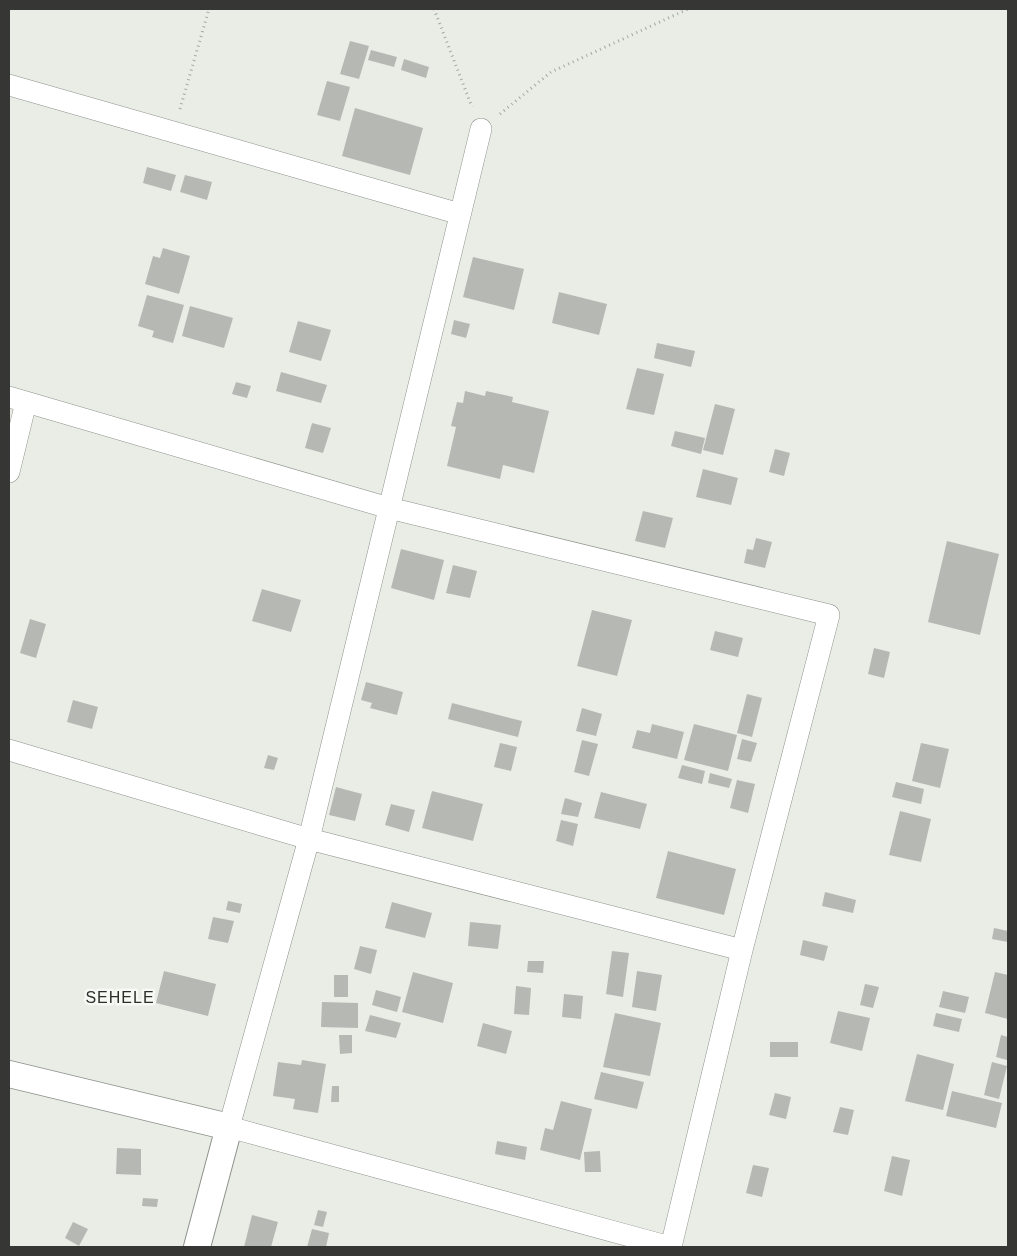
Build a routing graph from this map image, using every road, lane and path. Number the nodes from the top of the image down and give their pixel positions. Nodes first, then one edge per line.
1 (209, 9) edge
2 (434, 9) edge
3 (688, 9) edge
4 (9, 85) edge
5 (480, 129) junction
6 (173, 132) junction
7 (460, 214) junction
8 (17, 399) edge
9 (9, 472) edge
10 (389, 508) junction
11 (9, 750) edge
12 (309, 840) junction
13 (742, 950) junction
14 (9, 1074) edge
15 (229, 1127) junction
16 (197, 1247) edge
17 (671, 1247) edge

1 - 6 path
2 - 5 path
3 - 5 path
4 - 6 street
5 - 7 street
6 - 7 street
7 - 10 street
8 - 9 street
8 - 10 street
10 - 12 street
10 - 13 street
11 - 12 street
12 - 13 street
12 - 15 street
13 - 17 street
14 - 15 street
15 - 16 street
15 - 17 street

